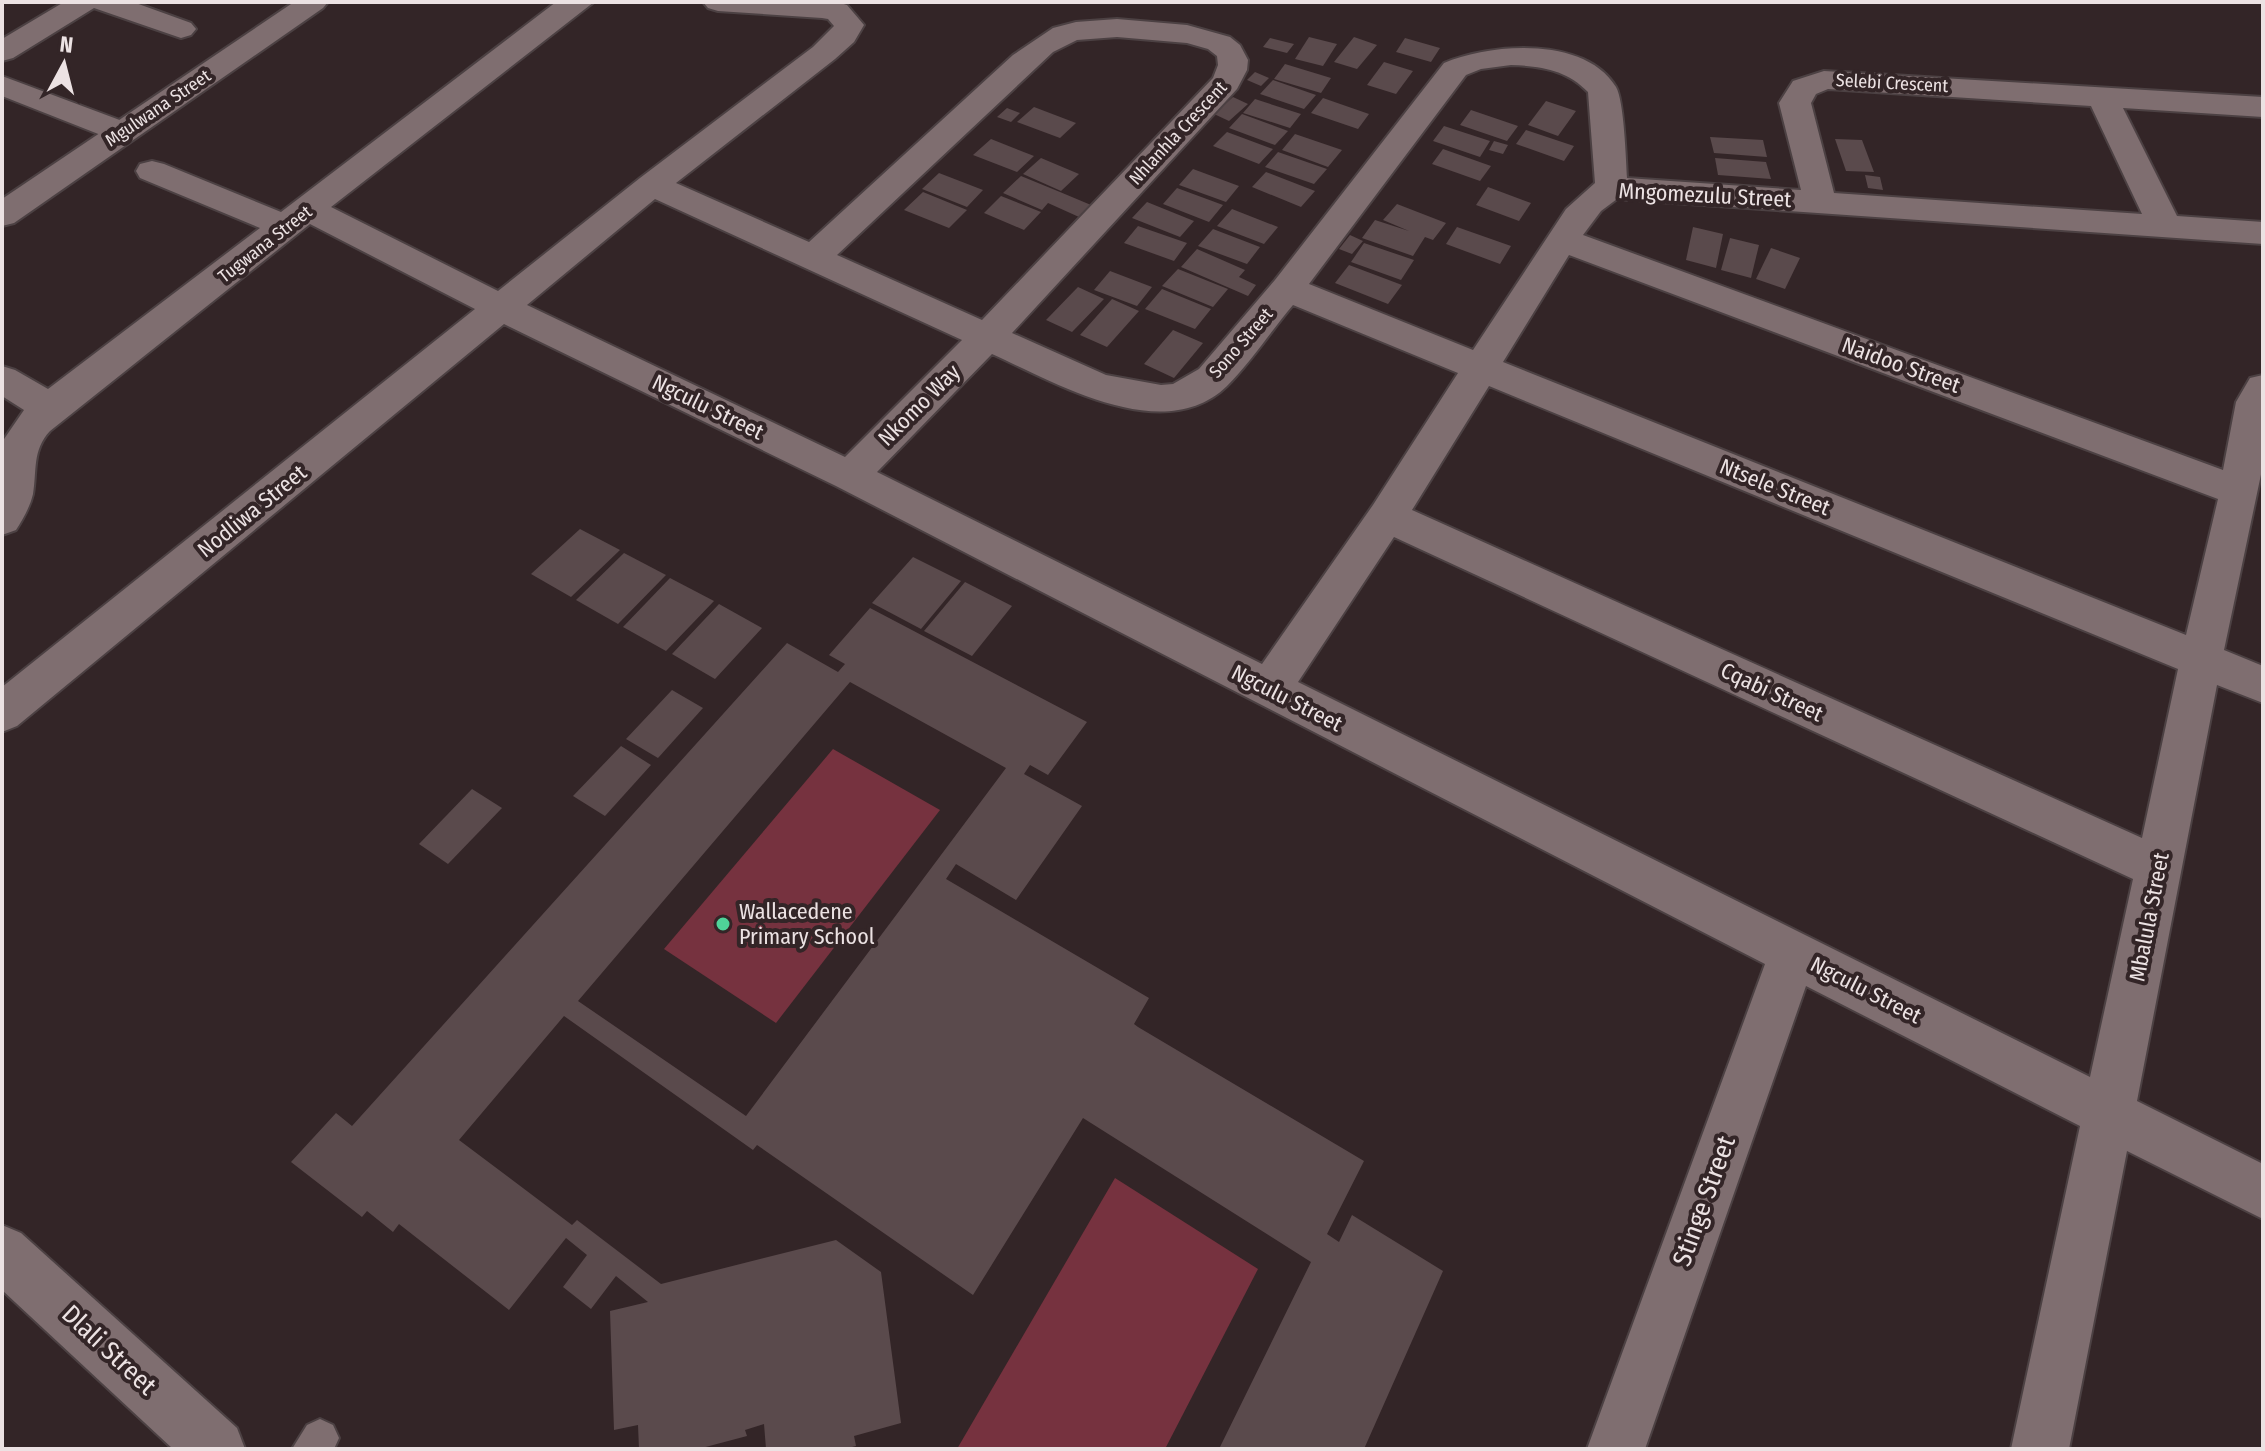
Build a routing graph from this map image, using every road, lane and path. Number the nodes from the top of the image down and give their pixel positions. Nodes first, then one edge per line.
1 (84, 2) edge
2 (105, 2) edge
3 (313, 2) edge
4 (579, 2) edge
5 (718, 2) edge
6 (181, 29) dead end
7 (2, 52) edge
8 (2, 85) edge
9 (2102, 97) junction
10 (2263, 107) edge
11 (122, 132) junction
12 (152, 171) dead end
13 (652, 185) junction
14 (1612, 188) junction
15 (1820, 202) junction
16 (2, 215) edge
17 (298, 218) junction
18 (2165, 226) junction
19 (2263, 233) edge
20 (1562, 240) junction
21 (814, 257) junction
22 (1287, 289) junction
23 (502, 308) junction
24 (989, 335) junction
25 (1481, 368) junction
26 (2, 379) edge
27 (2263, 388) edge
28 (50, 408) junction
29 (850, 476) junction
30 (2239, 491) junction
31 (1387, 516) junction
32 (2, 519) edge
33 (2201, 660) junction
34 (2263, 685) edge
35 (1269, 689) junction
36 (2, 713) edge
37 (2158, 868) junction
38 (1793, 953) junction
39 (2110, 1113) junction
40 (2263, 1192) edge
41 (2, 1252) edge
42 (216, 1449) edge
43 (1616, 1449) edge
44 (2040, 1449) edge

1 - 7 street
2 - 6 street
3 - 11 street, Mgulwana Street
4 - 17 street, Tugwana Street
5 - 13 street
8 - 11 street
9 - 10 street, Selebi Crescent
9 - 15 street, Selebi Crescent
9 - 18 street
11 - 16 street, Mgulwana Street
12 - 17 street, Ngculu Street
13 - 21 street, Sono Street
13 - 23 street
14 - 15 street, Mngomezulu Street
14 - 20 street, Mngomezulu Street
14 - 22 street, Sono Street
15 - 18 street, Mngomezulu Street
17 - 23 street, Ngculu Street
17 - 28 street, Tugwana Street
18 - 19 street, Mngomezulu Street
20 - 25 street, Mngomezulu Street
20 - 30 street, Naidoo Street
21 - 24 street, Sono Street
21 - 24 street, Nhlanhla Crescent
22 - 24 street, Sono Street
22 - 25 street, Ntsele Street
23 - 29 street, Ngculu Street
23 - 36 street, Nodliwa Street
24 - 29 street, Nkomo Way
25 - 31 street, Mngomezulu Street
25 - 33 street, Ntsele Street
26 - 28 street
27 - 30 street, Mbalula Street
28 - 32 street, Tugwana Street
29 - 35 street, Ngculu Street
30 - 33 street, Mbalula Street
31 - 35 street, Mngomezulu Street
31 - 37 street, Cqabi Street
33 - 34 street, Ntsele Street
33 - 37 street, Mbalula Street
35 - 38 street, Ngculu Street
37 - 39 street, Mbalula Street
38 - 39 street, Ngculu Street
38 - 43 street, Stinge Street
39 - 40 street, Ngculu Street
39 - 44 street, Mbalula Street
41 - 42 street, Dlali Street

